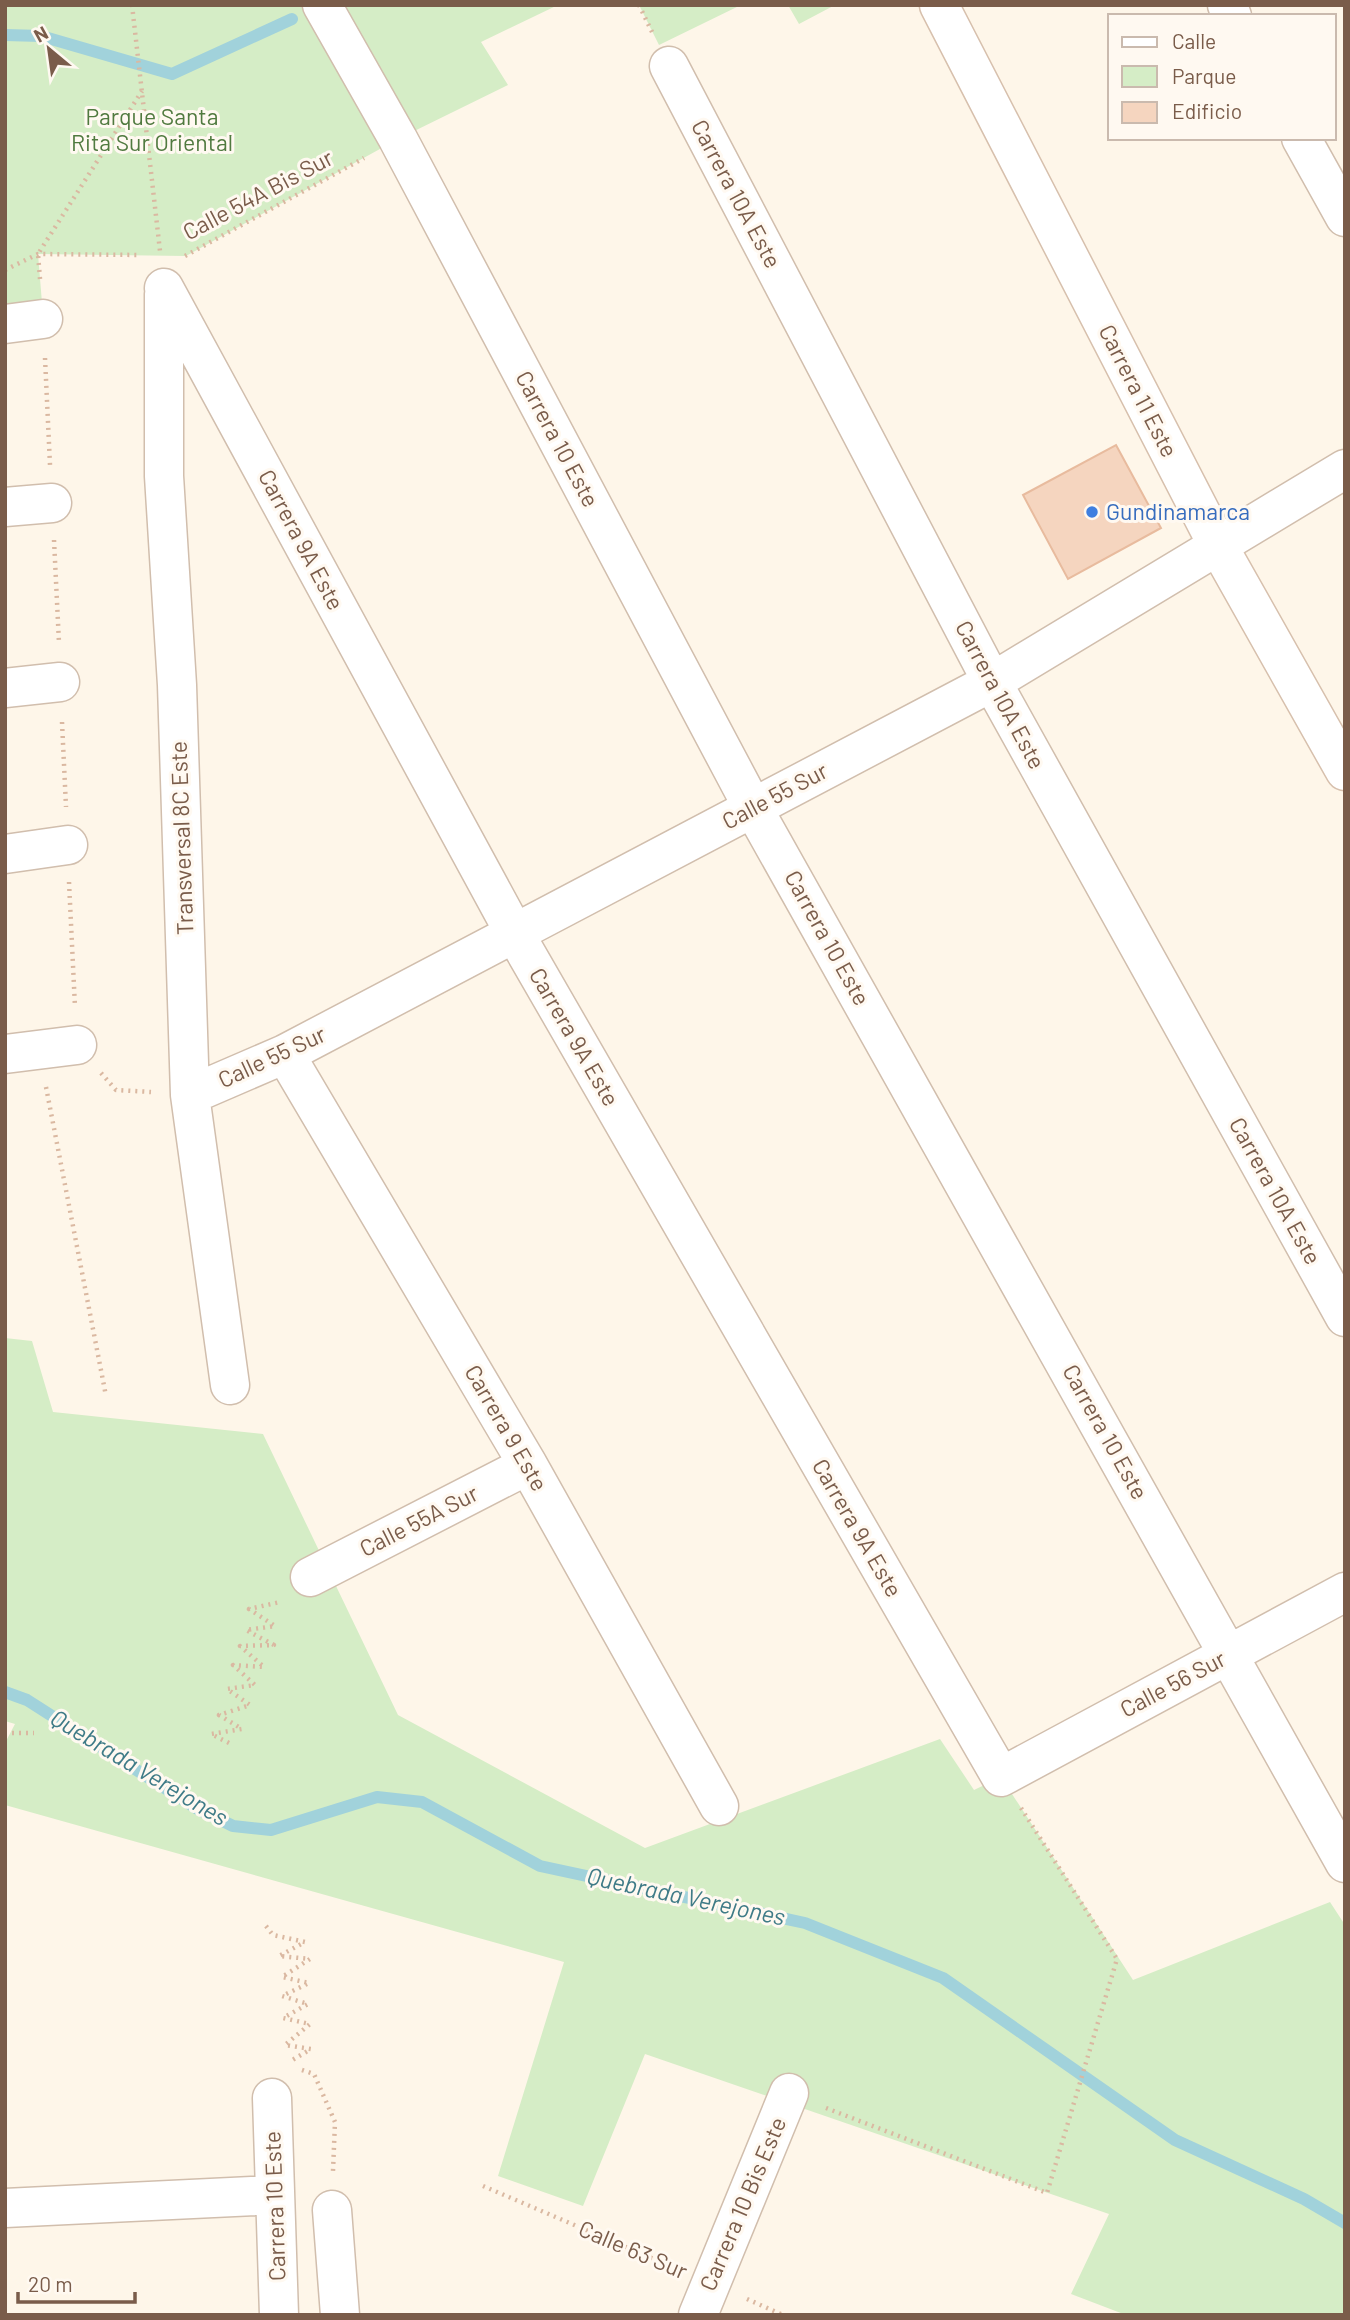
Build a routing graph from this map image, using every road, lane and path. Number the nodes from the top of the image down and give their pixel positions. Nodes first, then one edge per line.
1 (132, 5) edge
2 (322, 5) edge
3 (939, 5) edge
4 (669, 66) dead end
5 (142, 91) junction
6 (398, 139) junction
7 (1302, 140) edge
8 (1345, 217) edge
9 (38, 254) junction
10 (5, 270) edge
11 (162, 272) junction
12 (43, 320) joint
13 (5, 324) edge
14 (1345, 469) edge
15 (52, 503) dead end
16 (5, 507) edge
17 (1217, 544) junction
18 (60, 682) dead end
19 (992, 682) junction
20 (5, 688) edge
21 (1345, 771) edge
22 (753, 808) junction
23 (68, 845) dead end
24 (5, 854) edge
25 (515, 934) junction
26 (77, 1045) dead end
27 (22, 1052) edge
28 (285, 1054) junction
29 (190, 1095) junction
30 (1345, 1317) edge
31 (230, 1385) dead end
32 (106, 1396) dead end
33 (528, 1465) junction
34 (310, 1577) dead end
35 (1345, 1592) edge
36 (280, 1602) dead end
37 (1230, 1654) junction
38 (5, 1733) edge
39 (34, 1733) dead end
40 (229, 1743) dead end
41 (1001, 1777) junction
42 (719, 1806) dead end
43 (1345, 1863) edge
44 (266, 1926) dead end
45 (789, 2094) joint
46 (272, 2098) dead end
47 (483, 2186) dead end
48 (274, 2195) junction
49 (5, 2208) edge
50 (332, 2210) joint
51 (704, 2298) edge
52 (279, 2315) edge
53 (340, 2315) edge
54 (783, 2315) edge

1 - 5 path
2 - 6 street, Carrera 10 Este
3 - 17 street, Carrera 11 Este
4 - 19 street, Carrera 10A Este
5 - 9 path
5 - 11 path
6 - 11 path, Calle 54A Bis Sur
6 - 22 street, Carrera 10 Este
7 - 8 street
9 - 10 path, Calle 54A Bis Sur
9 - 11 path, Calle 54A Bis Sur
9 - 12 path
11 - 25 street, Carrera 9A Este
11 - 29 street, Transversal 8C Este
12 - 13 street
14 - 17 street, Calle 55 Sur
15 - 16 street
17 - 19 street, Calle 55 Sur
17 - 21 street, Carrera 11 Este
18 - 20 street
19 - 22 street, Calle 55 Sur
19 - 30 street, Carrera 10A Este
22 - 25 street, Calle 55 Sur
22 - 37 street, Carrera 10 Este
23 - 24 street
25 - 28 street, Calle 55 Sur
25 - 41 street, Carrera 9A Este
26 - 27 street
27 - 32 path
28 - 29 street, Calle 55 Sur
28 - 33 street, Carrera 9 Este
29 - 31 street, Transversal 8C Este
33 - 34 street, Calle 55A Sur
33 - 42 street, Carrera 9 Este
35 - 37 street, Calle 56 Sur
36 - 40 path
37 - 41 street, Calle 56 Sur
37 - 43 street, Carrera 10 Este
38 - 39 path
41 - 45 path
44 - 50 path
45 - 51 street, Carrera 10 Bis Este
46 - 48 street, Carrera 10 Este
47 - 51 path, Calle 63 Sur
48 - 49 street
48 - 52 street, Carrera 10 Este
50 - 53 street
51 - 54 path, Calle 63 Sur

